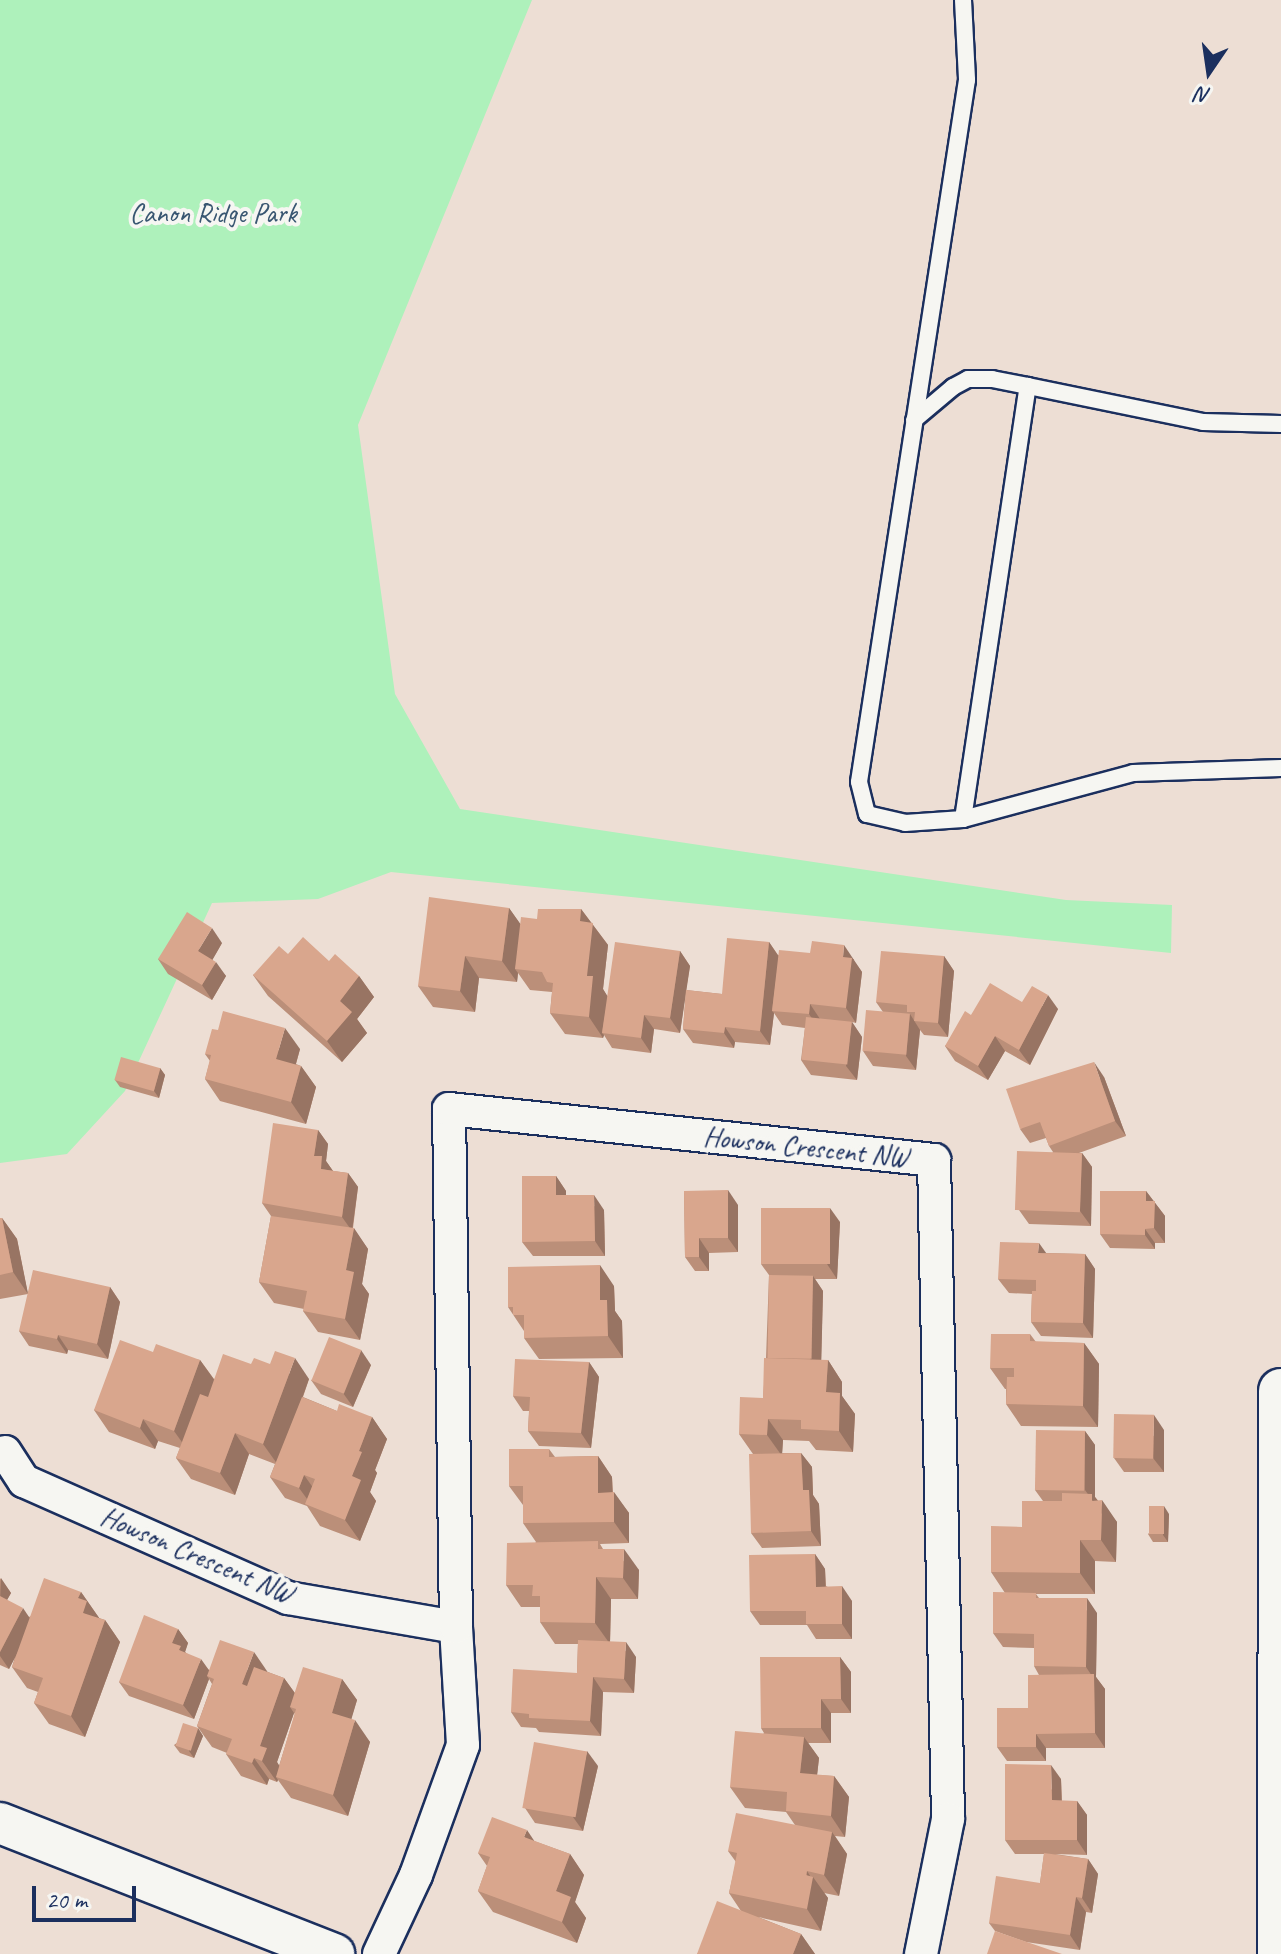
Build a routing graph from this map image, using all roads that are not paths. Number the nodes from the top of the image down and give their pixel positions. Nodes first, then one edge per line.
1 (963, 0) edge
2 (1028, 386) junction
3 (914, 420) junction
4 (1281, 424) edge
5 (1281, 768) edge
6 (963, 819) junction
7 (1281, 1391) edge
8 (5, 1452) dead end
9 (456, 1627) junction
10 (0, 1823) edge
11 (1280, 1910) edge
12 (334, 1954) edge
13 (379, 1954) edge
14 (921, 1954) edge
15 (1268, 1954) edge
16 (1280, 1954) edge

1 - 3 lane
2 - 3 lane
2 - 4 lane
2 - 6 lane
3 - 6 lane
5 - 6 lane
7 - 11 main road
8 - 9 street, Howson Crescent NW
9 - 13 street, Howson Crescent NW
9 - 14 street, Howson Crescent NW
10 - 12 street
11 - 15 main road
11 - 16 main road

